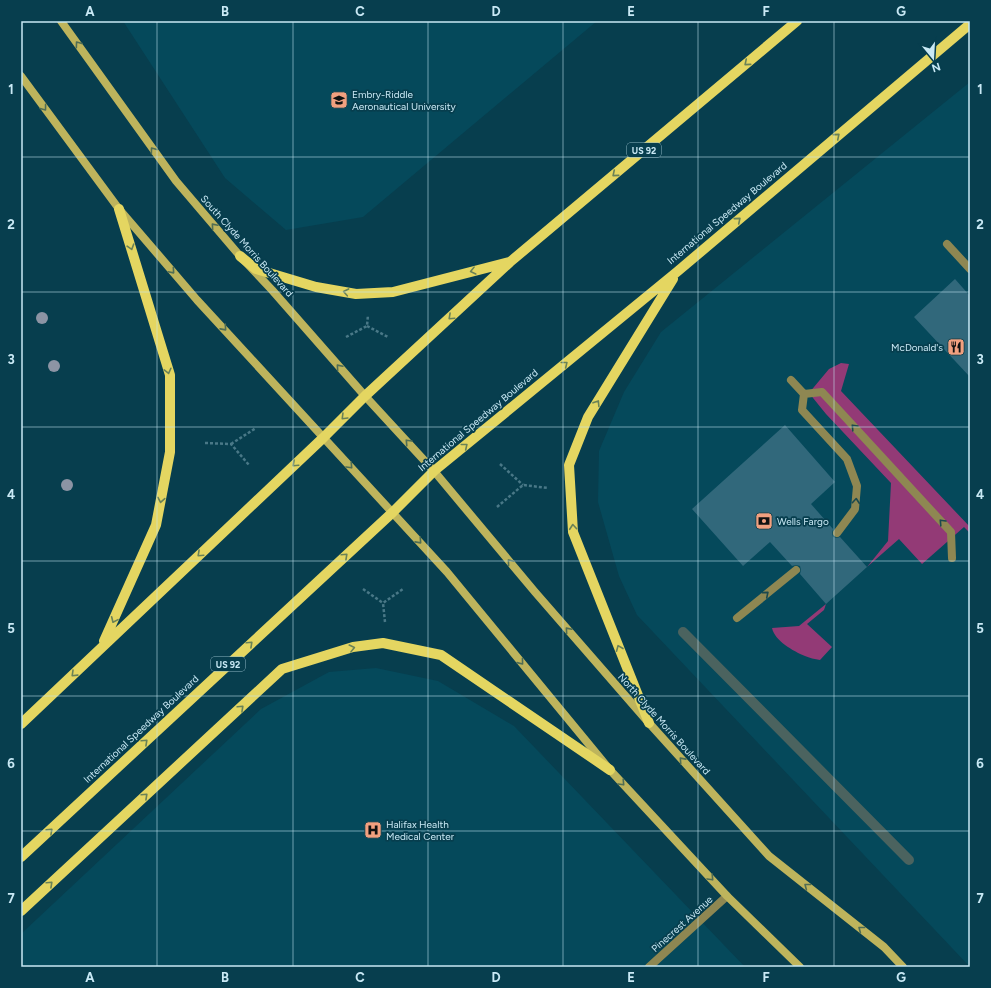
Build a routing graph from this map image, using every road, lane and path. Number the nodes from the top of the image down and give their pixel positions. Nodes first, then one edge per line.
1 (61, 21) edge
2 (797, 21) edge
3 (970, 24) edge
4 (21, 76) edge
5 (119, 209) junction
6 (947, 244) dead end
7 (240, 256) junction
8 (510, 262) junction
9 (970, 269) edge
10 (678, 271) junction
11 (368, 314) dead end
12 (367, 326) junction
13 (346, 337) dead end
14 (388, 337) dead end
15 (791, 380) dead end
16 (804, 394) junction
17 (365, 396) junction
18 (256, 428) dead end
19 (323, 438) junction
20 (205, 443) dead end
21 (231, 444) junction
22 (500, 464) dead end
23 (249, 465) dead end
24 (434, 471) junction
25 (523, 485) junction
26 (555, 489) dead end
27 (498, 507) dead end
28 (393, 512) junction
29 (836, 533) dead end
30 (952, 558) dead end
31 (796, 570) dead end
32 (363, 589) dead end
33 (403, 589) dead end
34 (383, 603) junction
35 (737, 618) dead end
36 (385, 622) dead end
37 (102, 647) junction
38 (649, 723) junction
39 (21, 724) edge
40 (610, 770) junction
41 (21, 858) edge
42 (727, 896) junction
43 (21, 911) edge
44 (649, 967) edge
45 (800, 967) edge
46 (903, 967) edge

7 -> 1 main road, South Clyde Morris Boulevard
2 -> 8 main road, US 92
10 -> 3 main road, International Speedway Boulevard / US 92
4 -> 5 main road
5 -> 19 main road
5 -> 37 main road
6 - 9 street
8 -> 7 main road
17 -> 7 main road, South Clyde Morris Boulevard
8 -> 17 main road, US 92
24 -> 10 main road, International Speedway Boulevard / US 92
38 -> 10 main road
11 - 12 path
12 - 13 path
12 - 14 path
15 - 16 street
29 -> 16 street
30 -> 16 street
17 -> 19 main road, US 92
24 -> 17 main road, South Clyde Morris Boulevard
18 - 21 path
19 -> 28 main road
19 -> 37 main road, US 92
20 - 21 path
21 - 23 path
22 - 25 path
24 - 28 main road, International Speedway Boulevard / US 92
38 -> 24 main road, North Clyde Morris Boulevard
25 - 26 path
25 - 27 path
28 -> 40 main road
41 -> 28 main road, International Speedway Boulevard / US 92
35 -> 31 street
32 - 34 path
33 - 34 path
34 - 36 path
37 -> 39 main road, US 92
46 -> 38 main road, North Clyde Morris Boulevard
40 -> 42 main road
43 -> 40 main road
42 - 44 street, Pinecrest Avenue
42 - 45 main road

